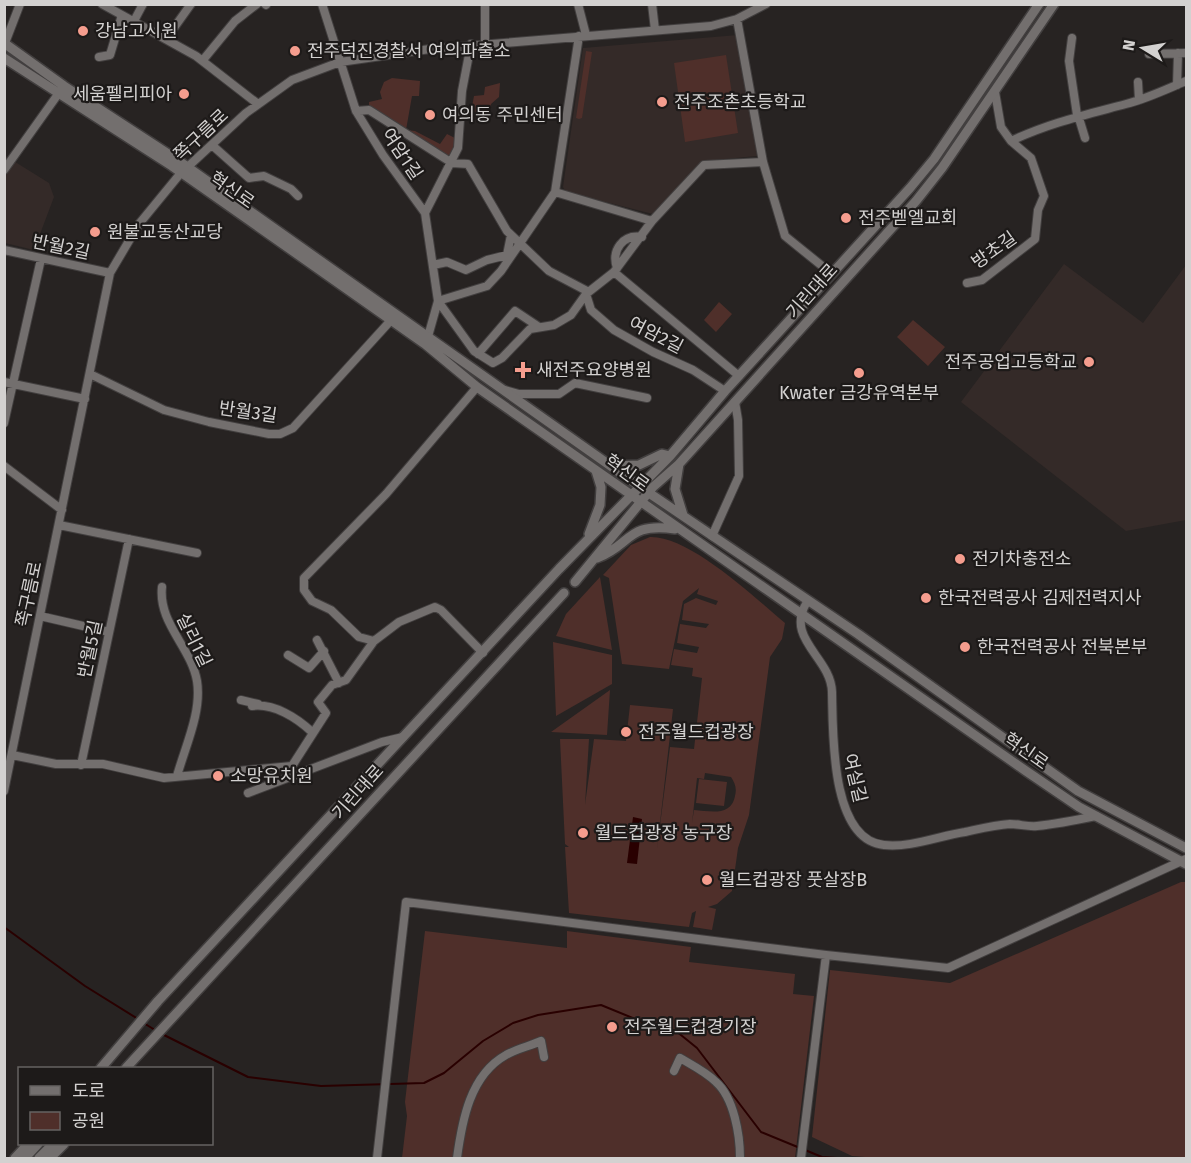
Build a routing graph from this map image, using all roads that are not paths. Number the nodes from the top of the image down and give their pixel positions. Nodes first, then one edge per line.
1 (20, 4) edge
2 (102, 4) edge
3 (143, 4) edge
4 (191, 4) edge
5 (257, 4) edge
6 (322, 4) edge
7 (485, 4) edge
8 (578, 4) edge
9 (652, 4) edge
10 (766, 4) edge
11 (1039, 4) edge
12 (1054, 4) edge
13 (122, 15) junction
14 (737, 19) junction
15 (134, 21) junction
16 (655, 30) junction
17 (583, 35) junction
18 (1072, 38) dead end
19 (166, 39) junction
20 (5, 43) edge
21 (485, 43) junction
22 (471, 44) junction
23 (1182, 53) edge
24 (1149, 54) dead end
25 (99, 57) dead end
26 (4, 58) edge
27 (203, 60) junction
28 (340, 62) junction
29 (1186, 81) edge
30 (1138, 82) dead end
31 (1177, 85) junction
32 (61, 89) junction
33 (995, 92) junction
34 (1139, 99) junction
35 (258, 104) junction
36 (356, 111) junction
37 (1077, 115) junction
38 (1085, 138) dead end
39 (1011, 141) junction
40 (213, 146) junction
41 (452, 162) junction
42 (763, 162) junction
43 (4, 170) edge
44 (183, 171) junction
45 (555, 192) junction
46 (298, 196) dead end
47 (425, 213) junction
48 (652, 221) junction
49 (511, 235) junction
50 (642, 237) junction
51 (521, 244) junction
52 (4, 250) edge
53 (41, 259) junction
54 (433, 265) junction
55 (615, 270) junction
56 (110, 273) junction
57 (832, 274) junction
58 (967, 283) dead end
59 (586, 293) junction
60 (438, 301) junction
61 (393, 318) junction
62 (539, 327) junction
63 (427, 340) junction
64 (476, 352) junction
65 (90, 374) junction
66 (739, 376) junction
67 (9, 383) edge
68 (477, 387) junction
69 (725, 391) junction
70 (505, 392) junction
71 (647, 398) dead end
72 (85, 399) junction
73 (735, 402) junction
74 (4, 423) edge
75 (670, 456) junction
76 (680, 464) junction
77 (4, 466) edge
78 (610, 466) junction
79 (596, 471) junction
80 (639, 485) junction
81 (649, 492) junction
82 (629, 494) junction
83 (640, 502) junction
84 (62, 510) junction
85 (684, 517) junction
86 (59, 525) junction
87 (676, 529) junction
88 (712, 536) junction
89 (129, 539) junction
90 (587, 539) junction
91 (197, 554) dead end
92 (597, 558) junction
93 (575, 582) dead end
94 (162, 587) dead end
95 (564, 593) dead end
96 (807, 602) junction
97 (801, 612) junction
98 (40, 616) junction
99 (109, 632) junction
100 (317, 640) dead end
101 (374, 641) junction
102 (324, 651) junction
103 (483, 653) junction
104 (288, 655) dead end
105 (339, 683) junction
106 (240, 700) dead end
107 (312, 732) junction
108 (403, 737) junction
109 (12, 755) junction
110 (81, 765) junction
111 (293, 770) junction
112 (177, 777) junction
113 (4, 791) edge
114 (248, 793) dead end
115 (1096, 816) junction
116 (1186, 848) edge
117 (1186, 862) edge
118 (826, 955) junction
119 (544, 1058) dead end
120 (101, 1067) edge
121 (127, 1067) edge
122 (674, 1071) dead end
123 (26, 1145) edge
124 (36, 1145) edge
125 (51, 1145) edge
126 (62, 1145) edge
127 (15, 1158) edge
128 (25, 1158) edge
129 (39, 1158) edge
130 (50, 1158) edge
131 (377, 1158) edge
132 (457, 1158) edge
133 (740, 1158) edge
134 (801, 1158) edge

1 - 20 street
2 - 13 street
3 - 15 street
4 - 19 street
5 - 27 street
6 - 28 street, 여암1길
7 - 21 street
8 - 17 street
9 - 16 street
10 - 14 street, 쪽구름로
11 - 57 street, 기린대로
12 - 33 street, 기린대로
13 - 15 street
13 - 25 street
14 - 16 street, 쪽구름로
14 - 42 street, 기린대로
15 - 19 street
16 - 17 street, 쪽구름로
17 - 21 street, 쪽구름로
17 - 45 street
18 - 37 street
19 - 27 street
20 - 32 street, 혁신로
21 - 22 street, 쪽구름로
22 - 28 street, 쪽구름로
22 - 41 street
23 - 24 street
23 - 31 street
26 - 32 street, 혁신로
27 - 35 street
28 - 35 street, 쪽구름로
28 - 36 street, 여암1길
29 - 31 street
30 - 34 street
31 - 34 street
32 - 43 street
32 - 44 street, 혁신로
33 - 39 street, 방초길
33 - 73 street, 기린대로
34 - 37 street
35 - 40 street, 쪽구름로
36 - 41 street
36 - 47 street, 여암1길
37 - 38 street
37 - 39 street
39 - 58 street, 방초길
40 - 44 street, 쪽구름로
40 - 46 street
41 - 47 street
41 - 49 street
42 - 48 street
42 - 57 street, 기린대로
44 - 56 street, 쪽구름로
44 - 61 street, 혁신로
45 - 48 street
45 - 51 street
47 - 54 street, 여암1길
48 - 50 street
49 - 51 street
49 - 54 street
50 - 55 street
50 - 55 street
51 - 59 street
51 - 60 street
52 - 53 street, 반월2길
53 - 56 street, 반월2길
53 - 67 street
54 - 60 street, 여암1길
55 - 59 street
55 - 66 street
56 - 65 street, 쪽구름로
57 - 66 street, 기린대로
59 - 62 street
59 - 69 street, 여암2길
60 - 63 street, 여암1길
60 - 64 street, 여암1길
61 - 63 street, 혁신로
61 - 65 street, 반월3길
62 - 64 street
62 - 64 street
63 - 68 street, 혁신로
63 - 70 street, 혁신로
65 - 72 street, 쪽구름로
66 - 69 street, 기린대로
67 - 72 street
67 - 74 street
68 - 79 street, 혁신로
68 - 101 street
69 - 75 street, 기린대로
70 - 71 street
70 - 78 street, 혁신로
72 - 84 street, 쪽구름로
73 - 76 street, 기린대로
73 - 88 street
75 - 78 street
75 - 80 street, 기린대로
76 - 81 street, 기린대로
76 - 85 street
77 - 84 street
78 - 80 street, 혁신로
79 - 82 street, 혁신로
79 - 90 street
80 - 81 street, 혁신로
80 - 82 street, 기린대로
81 - 83 street, 기린대로
81 - 85 street, 혁신로
82 - 83 street, 혁신로
82 - 90 street, 기린대로
83 - 87 street, 혁신로
83 - 92 street, 기린대로
84 - 86 street, 쪽구름로
85 - 88 street, 혁신로
86 - 89 street
86 - 98 street, 쪽구름로
87 - 92 street
87 - 97 street, 혁신로
88 - 96 street, 혁신로
89 - 91 street
89 - 99 street, 반월5길
90 - 103 street, 기린대로
92 - 93 street, 기린대로
94 - 112 street, 실리1길
95 - 121 street, 기린대로
96 - 97 street
96 - 116 street, 혁신로
97 - 115 street, 혁신로
97 - 115 street, 여실길
98 - 99 street
98 - 109 street, 쪽구름로
99 - 110 street, 반월5길
100 - 102 street
101 - 103 street
101 - 105 street
102 - 104 street
102 - 105 street
103 - 108 street, 기린대로
105 - 107 street
106 - 107 street
107 - 111 street
108 - 111 street
108 - 120 street, 기린대로
109 - 110 street
109 - 113 street, 쪽구름로
110 - 112 street
111 - 112 street
111 - 114 street
115 - 117 street, 혁신로
117 - 118 street
118 - 131 street
118 - 134 street
119 - 132 street
122 - 133 street
123 - 127 street
124 - 128 street
125 - 129 street
126 - 130 street

